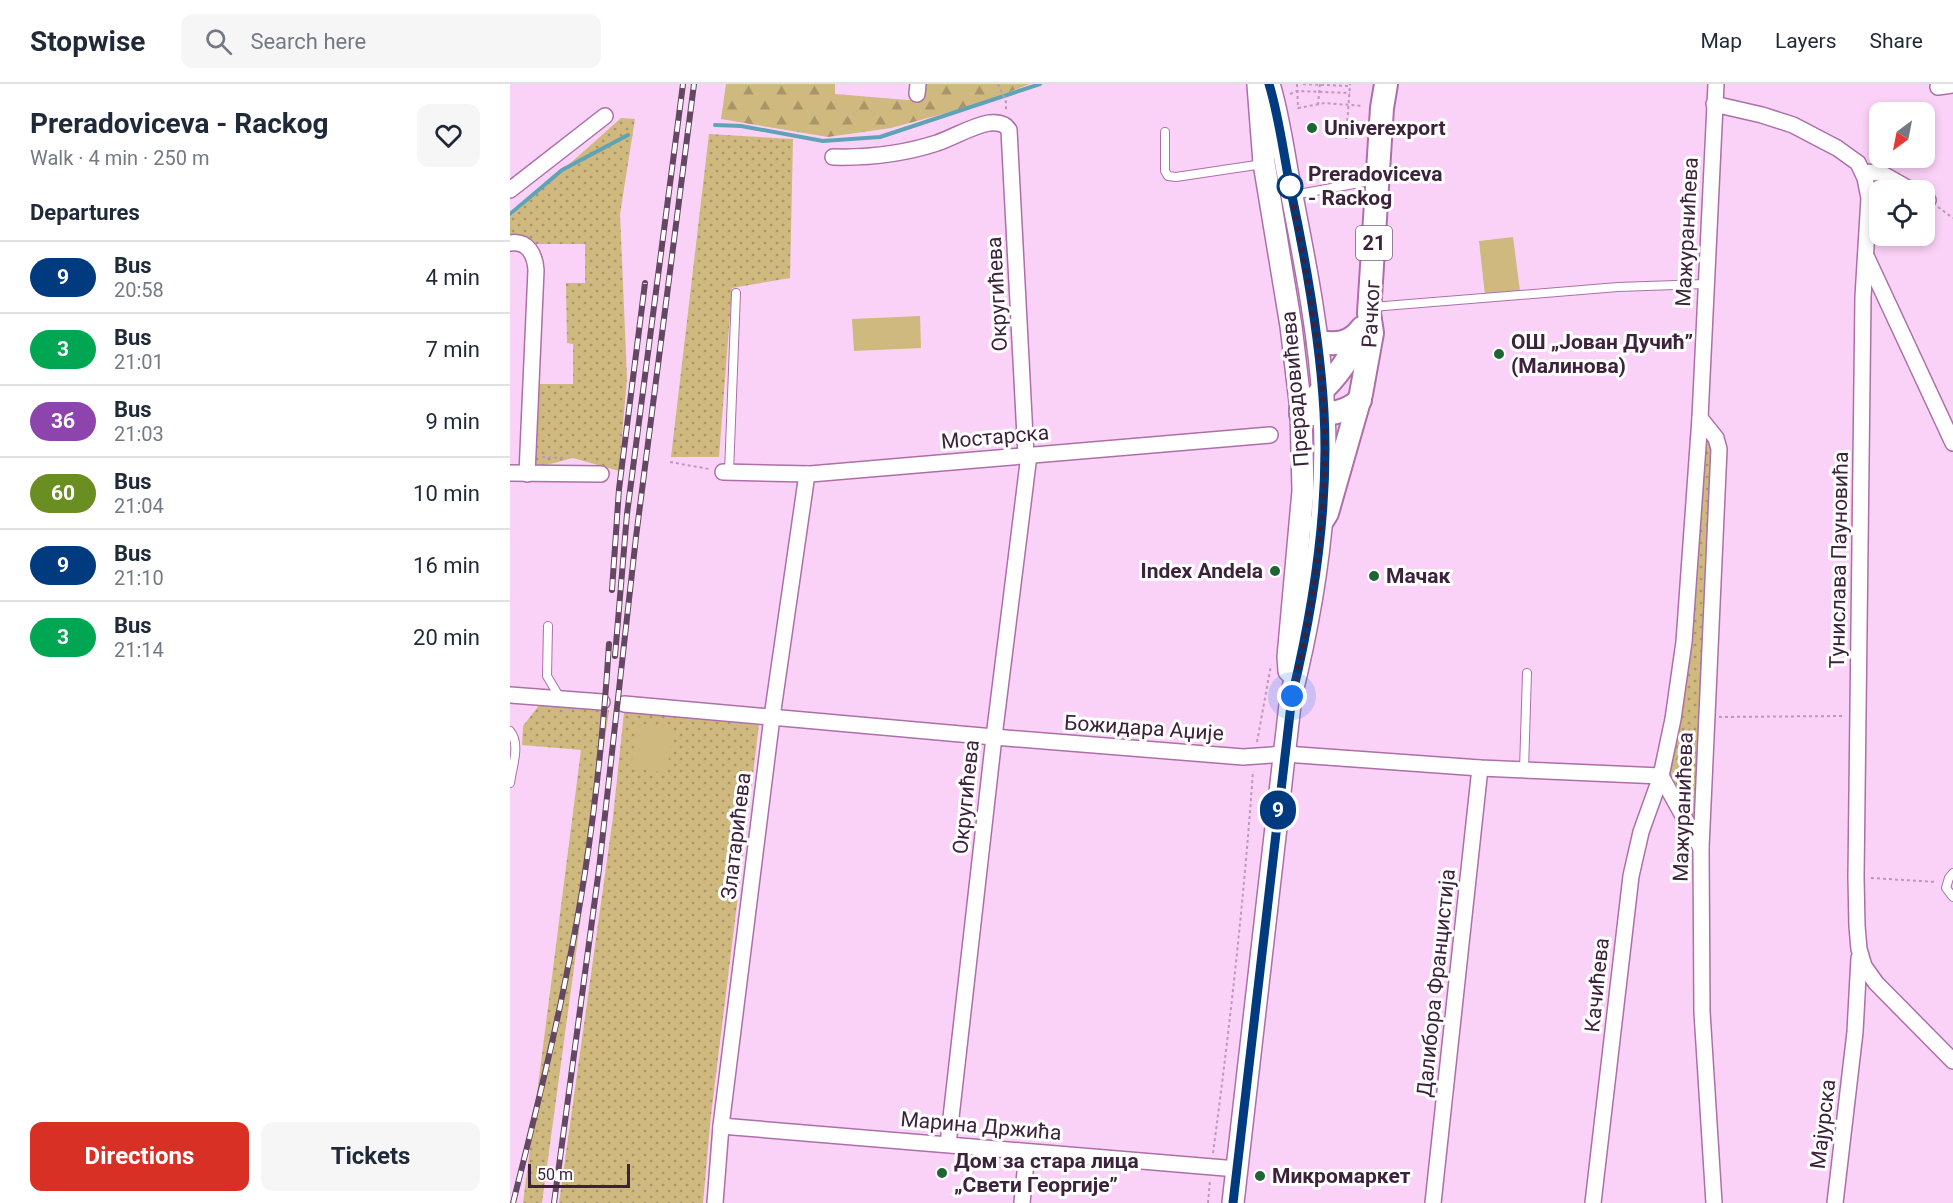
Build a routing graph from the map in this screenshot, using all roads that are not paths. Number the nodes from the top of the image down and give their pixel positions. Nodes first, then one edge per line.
1 (1258, 84) edge
2 (1386, 84) edge
3 (1716, 84) edge
4 (1276, 90) edge
5 (1714, 104) junction
6 (605, 116) dead end
7 (1165, 132) dead end
8 (832, 157) dead end
9 (1264, 164) junction
10 (1863, 172) junction
11 (1378, 180) junction
12 (1893, 180) edge
13 (510, 190) edge
14 (1292, 195) junction
15 (510, 243) edge
16 (1865, 255) junction
17 (1705, 284) junction
18 (736, 293) dead end
19 (1367, 317) junction
20 (1318, 342) junction
21 (1360, 400) junction
22 (1323, 403) junction
23 (1301, 412) junction
24 (1700, 418) junction
25 (1270, 435) dead end
26 (1953, 443) edge
27 (1027, 456) junction
28 (726, 472) joint
29 (510, 473) edge
30 (527, 474) junction
31 (601, 474) dead end
32 (807, 474) junction
33 (1320, 524) junction
34 (548, 626) dead end
35 (1527, 673) dead end
36 (510, 695) edge
37 (1292, 696) junction
38 (561, 699) junction
39 (602, 702) dead end
40 (624, 704) dead end
41 (772, 717) junction
42 (510, 731) edge
43 (994, 737) junction
44 (1285, 754) junction
45 (1480, 768) junction
46 (1524, 770) junction
47 (1661, 776) junction
48 (510, 783) edge
49 (1701, 848) junction
50 (1953, 873) edge
51 (1953, 897) edge
52 (1859, 949) junction
53 (1853, 1050) joint
54 (1953, 1061) edge
55 (721, 1126) junction
56 (948, 1144) junction
57 (1027, 1152) junction
58 (1237, 1168) junction
59 (715, 1203) edge
60 (1022, 1203) edge
61 (1233, 1203) edge
62 (1433, 1203) edge
63 (1593, 1203) edge
64 (1714, 1203) edge
65 (1835, 1203) edge

1 - 9 main road, Прерадовићева
2 - 11 main road, Рачког / 21
3 - 5 street, Мажуранићева
4 - 14 main road, Прерадовићева
5 - 10 street
5 - 17 street, Мажуранићева
6 - 13 street
7 - 9 lane
8 - 27 street, Округићева
9 - 23 main road, Прерадовићева
10 - 12 street
10 - 16 street, Тунислава Пауновића
11 - 14 lane
11 - 19 main road, Рачког / 21
14 - 20 main road, Прерадовићева
15 - 30 street
16 - 26 street
16 - 52 street, Тунислава Пауновића
17 - 19 lane
17 - 24 street, Мажуранићева
18 - 28 lane
19 - 20 main road
19 - 21 main road, Рачког / 21
19 - 22 main road, Рачког / 21
20 - 22 main road, Прерадовићева
21 - 22 main road
21 - 33 main road, 21
22 - 23 main road
22 - 33 main road, Прерадовићева
23 - 37 main road, Прерадовићева
24 - 47 street, Мажуранићева
24 - 49 street, Мажуранићева
25 - 27 street, Мостарска
27 - 32 street, Мостарска
27 - 43 street, Округићева
28 - 32 street, Мостарска
29 - 30 street
30 - 31 street
32 - 41 street, Златарићева
33 - 37 main road, Прерадовићева
34 - 38 lane
35 - 46 lane
36 - 38 street
37 - 44 main road, Прерадовићева
38 - 39 street
40 - 41 street, Божидара Аџије
41 - 43 street, Божидара Аџије
41 - 55 street, Златарићева
42 - 48 lane
43 - 44 street, Божидара Аџије
43 - 56 street, Округићева
44 - 45 street, Божидара Аџије
44 - 58 main road, Прерадовићева
45 - 46 street, Божидара Аџије
45 - 62 street, Далибора Францистија
46 - 47 street, Божидара Аџије
47 - 49 street
47 - 63 street, Качићева
49 - 64 street, Мажуранићева
50 - 51 lane
52 - 53 street, Тунислава Пауновића
52 - 54 street, Тунислава Пауновића
53 - 65 street, Мајурска
55 - 56 street, Марина Држића
55 - 59 street, Златарићева
56 - 57 street, Марина Држића
57 - 58 street, Марина Држића
57 - 60 street
58 - 61 main road, Прерадовићева

